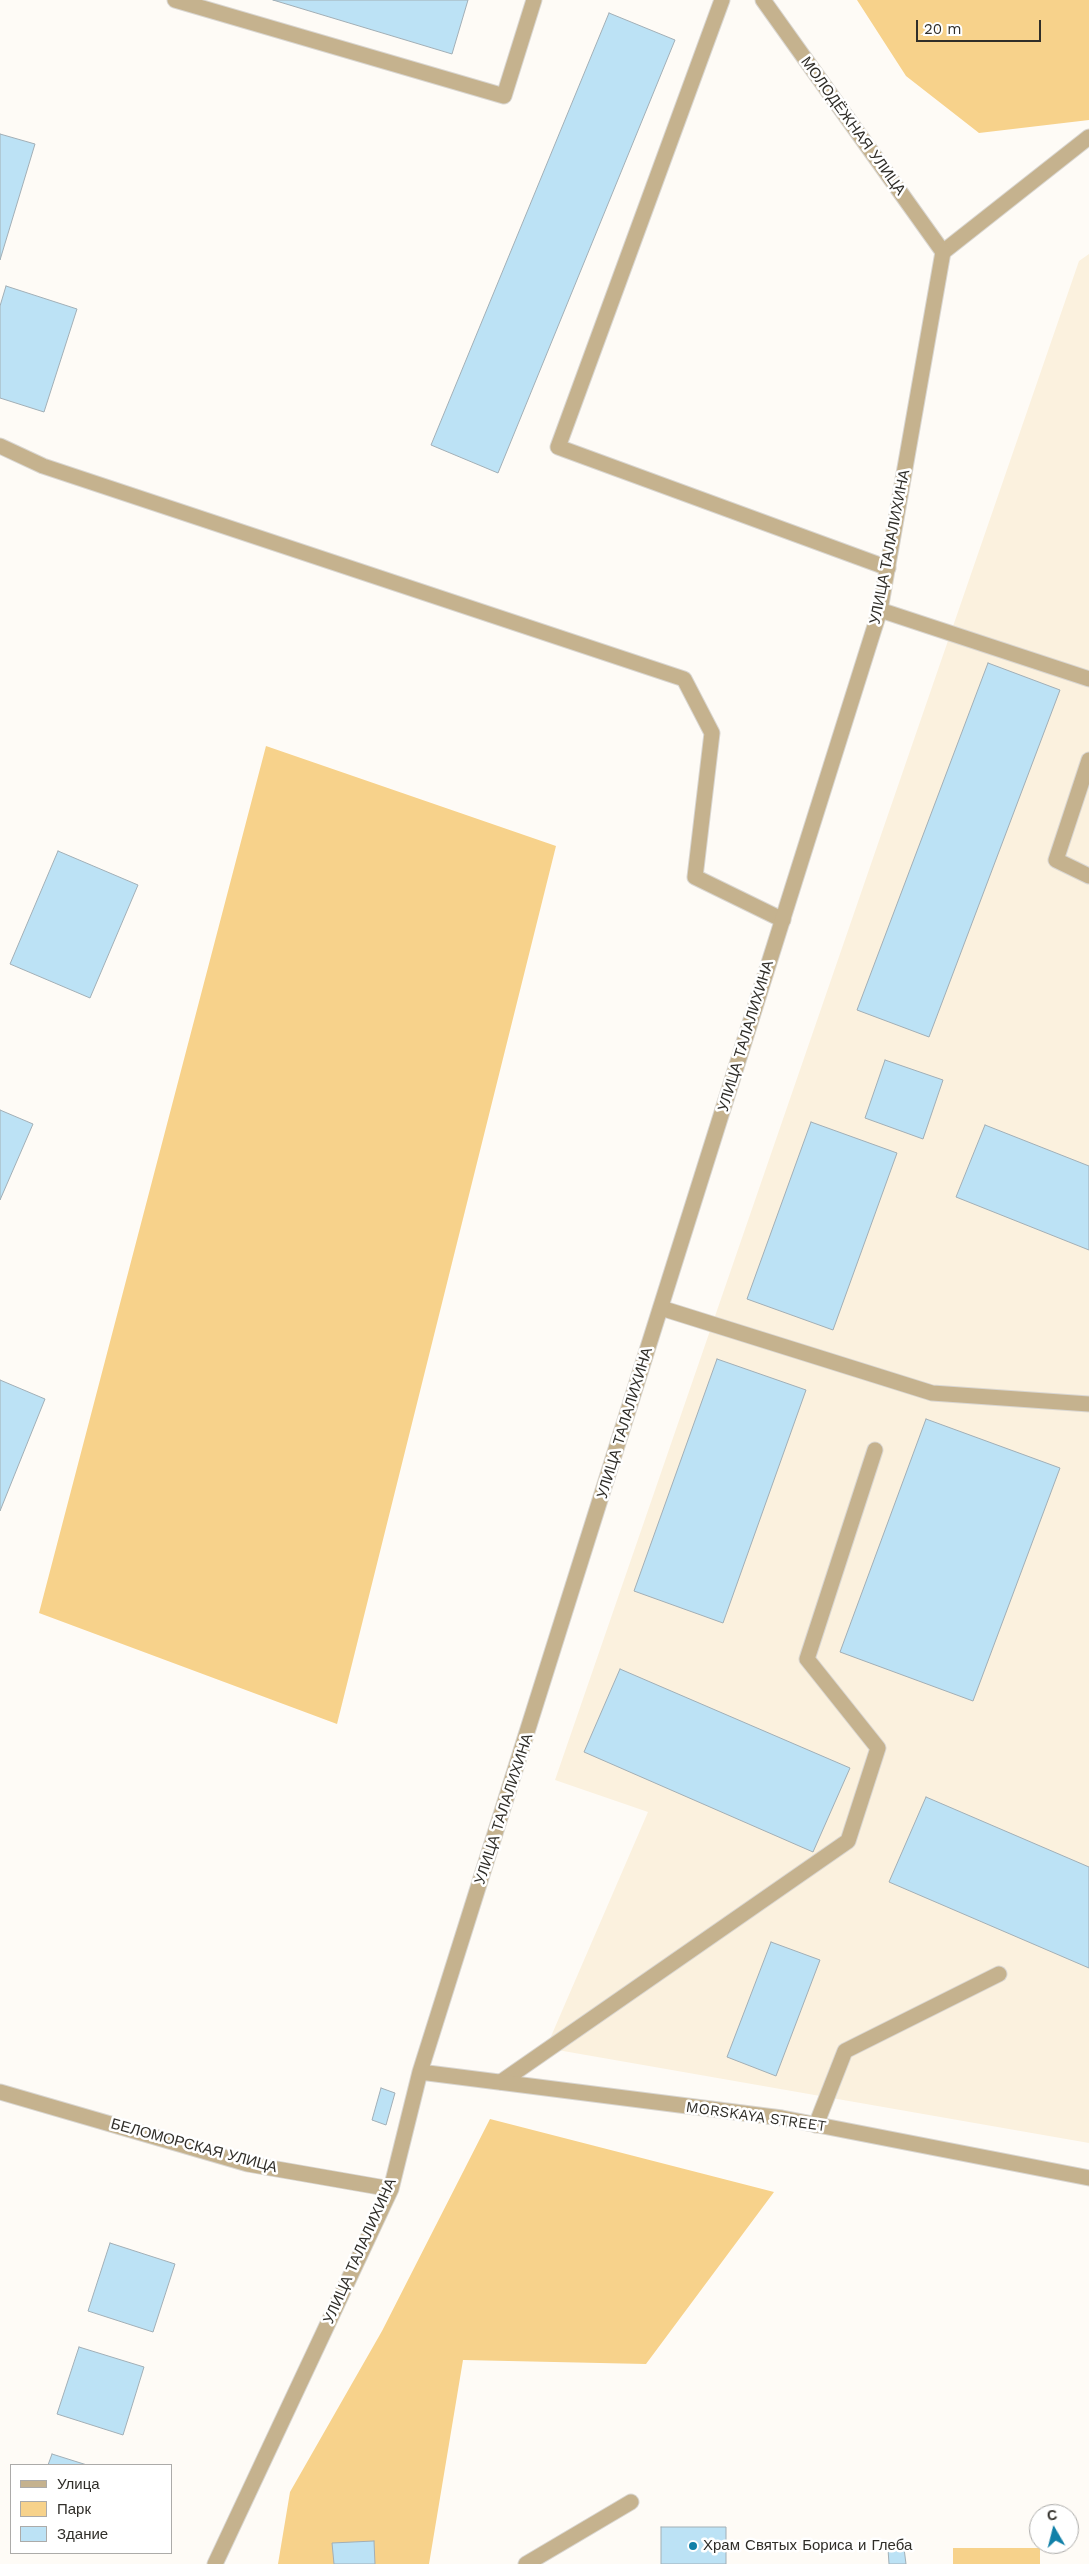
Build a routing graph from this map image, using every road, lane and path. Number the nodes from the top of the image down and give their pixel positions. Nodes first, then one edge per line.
1 (175, 0) edge
2 (534, 0) edge
3 (722, 0) edge
4 (762, 0) edge
5 (1089, 137) edge
6 (943, 252) junction
7 (0, 446) edge
8 (888, 568) junction
9 (880, 610) junction
10 (1089, 679) edge
11 (1089, 760) edge
12 (1089, 876) edge
13 (783, 920) junction
14 (661, 1308) junction
15 (1089, 1404) edge
16 (875, 1450) dead end
17 (999, 1974) dead end
18 (420, 2072) junction
19 (500, 2082) junction
20 (0, 2092) edge
21 (816, 2125) junction
22 (1089, 2178) edge
23 (391, 2189) junction
24 (631, 2502) dead end
25 (215, 2564) edge
26 (526, 2564) edge

1 - 2 street
3 - 8 street
4 - 6 street, МОЛОДЁЖНАЯ УЛИЦА
5 - 6 street
6 - 8 street, УЛИЦА ТАЛАЛИХИНА
7 - 13 street
8 - 9 street, УЛИЦА ТАЛАЛИХИНА
9 - 10 street
9 - 13 street, УЛИЦА ТАЛАЛИХИНА
11 - 12 street
13 - 14 street, УЛИЦА ТАЛАЛИХИНА
14 - 15 street
14 - 18 street, УЛИЦА ТАЛАЛИХИНА
16 - 19 street
17 - 21 street
18 - 19 street, MORSKAYA STREET
18 - 23 street, УЛИЦА ТАЛАЛИХИНА
19 - 21 street, MORSKAYA STREET
20 - 23 street, БЕЛОМОРСКАЯ УЛИЦА
21 - 22 street, MORSKAYA STREET
23 - 25 street, УЛИЦА ТАЛАЛИХИНА
24 - 26 street

